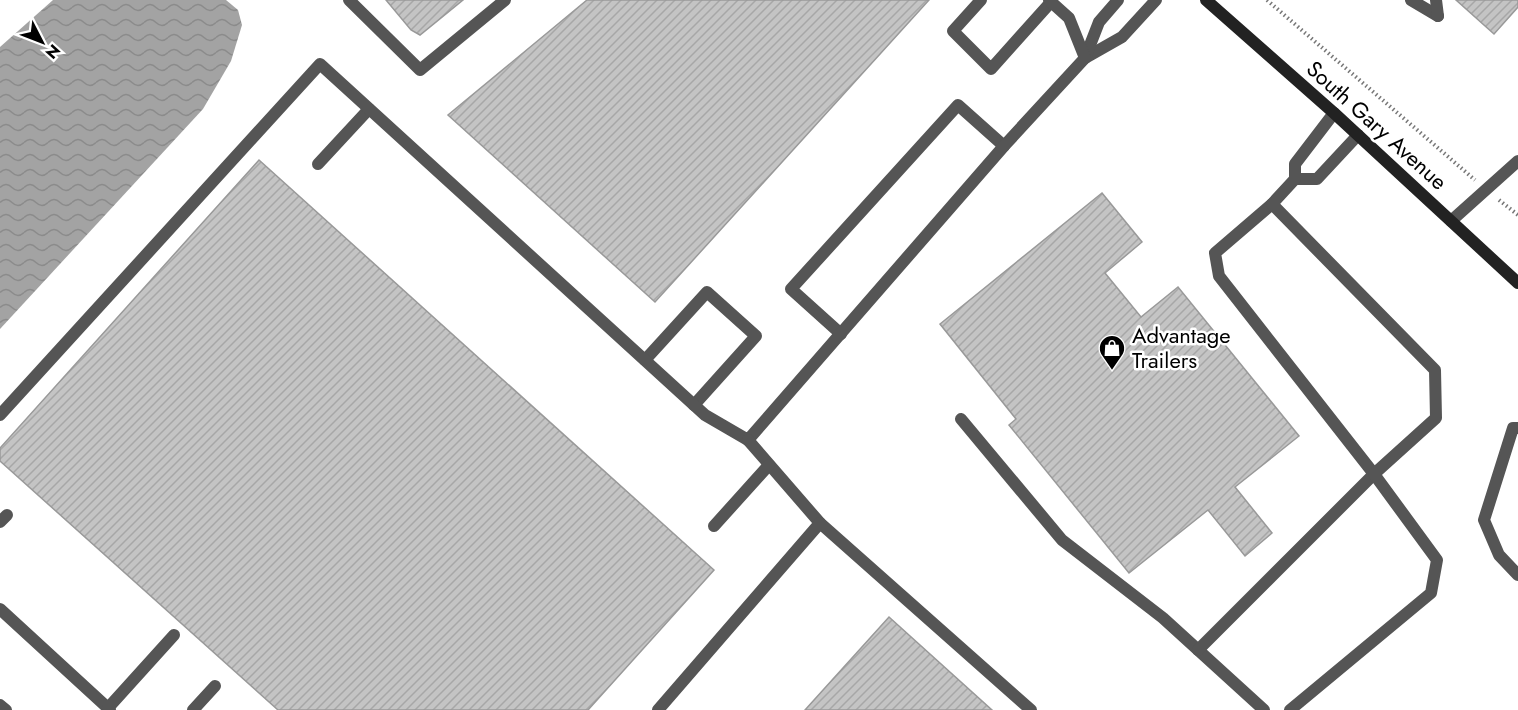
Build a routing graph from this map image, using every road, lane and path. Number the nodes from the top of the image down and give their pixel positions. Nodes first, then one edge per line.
1 (350, 0) edge
2 (505, 0) edge
3 (981, 0) edge
4 (1118, 0) edge
5 (1156, 0) edge
6 (1206, 0) edge
7 (1267, 0) edge
8 (1411, 0) edge
9 (1436, 0) edge
10 (1050, 1) edge
11 (1085, 58) junction
12 (369, 109) junction
13 (1334, 113) junction
14 (1358, 135) junction
15 (1004, 146) junction
16 (1518, 161) edge
17 (318, 164) dead end
18 (1458, 166) dead end
19 (1295, 179) junction
20 (1272, 204) junction
21 (1450, 221) junction
22 (1518, 283) edge
23 (841, 334) junction
24 (645, 360) junction
25 (694, 405) junction
26 (0, 415) edge
27 (961, 419) dead end
28 (1516, 428) edge
29 (748, 440) junction
30 (769, 465) junction
31 (1374, 474) junction
32 (820, 523) junction
33 (714, 526) dead end
34 (1518, 575) edge
35 (0, 609) edge
36 (174, 635) dead end
37 (1198, 650) junction
38 (215, 686) dead end
39 (0, 705) edge
40 (109, 709) edge
41 (6, 710) edge
42 (193, 710) edge
43 (658, 710) edge
44 (1031, 710) edge
45 (1264, 710) edge
46 (1290, 710) edge

1 - 2 street
3 - 10 street
4 - 11 street
5 - 11 street
6 - 13 main road, South Gary Avenue
7 - 18 path
8 - 9 street
10 - 11 street
11 - 15 street
12 - 17 street
12 - 24 street
12 - 26 street
13 - 14 main road, South Gary Avenue
13 - 19 street
14 - 19 street
14 - 21 main road, South Gary Avenue
15 - 23 street
15 - 23 street
16 - 21 street
19 - 20 street
20 - 31 street
20 - 31 street
21 - 22 main road, South Gary Avenue
23 - 29 street
24 - 25 street
24 - 25 street
25 - 29 street
27 - 37 street
28 - 34 street
29 - 30 street
30 - 32 street
30 - 33 street
31 - 37 street
31 - 46 street
32 - 43 street
32 - 44 street
35 - 40 street
36 - 40 street
37 - 45 street
38 - 42 street
39 - 41 street

